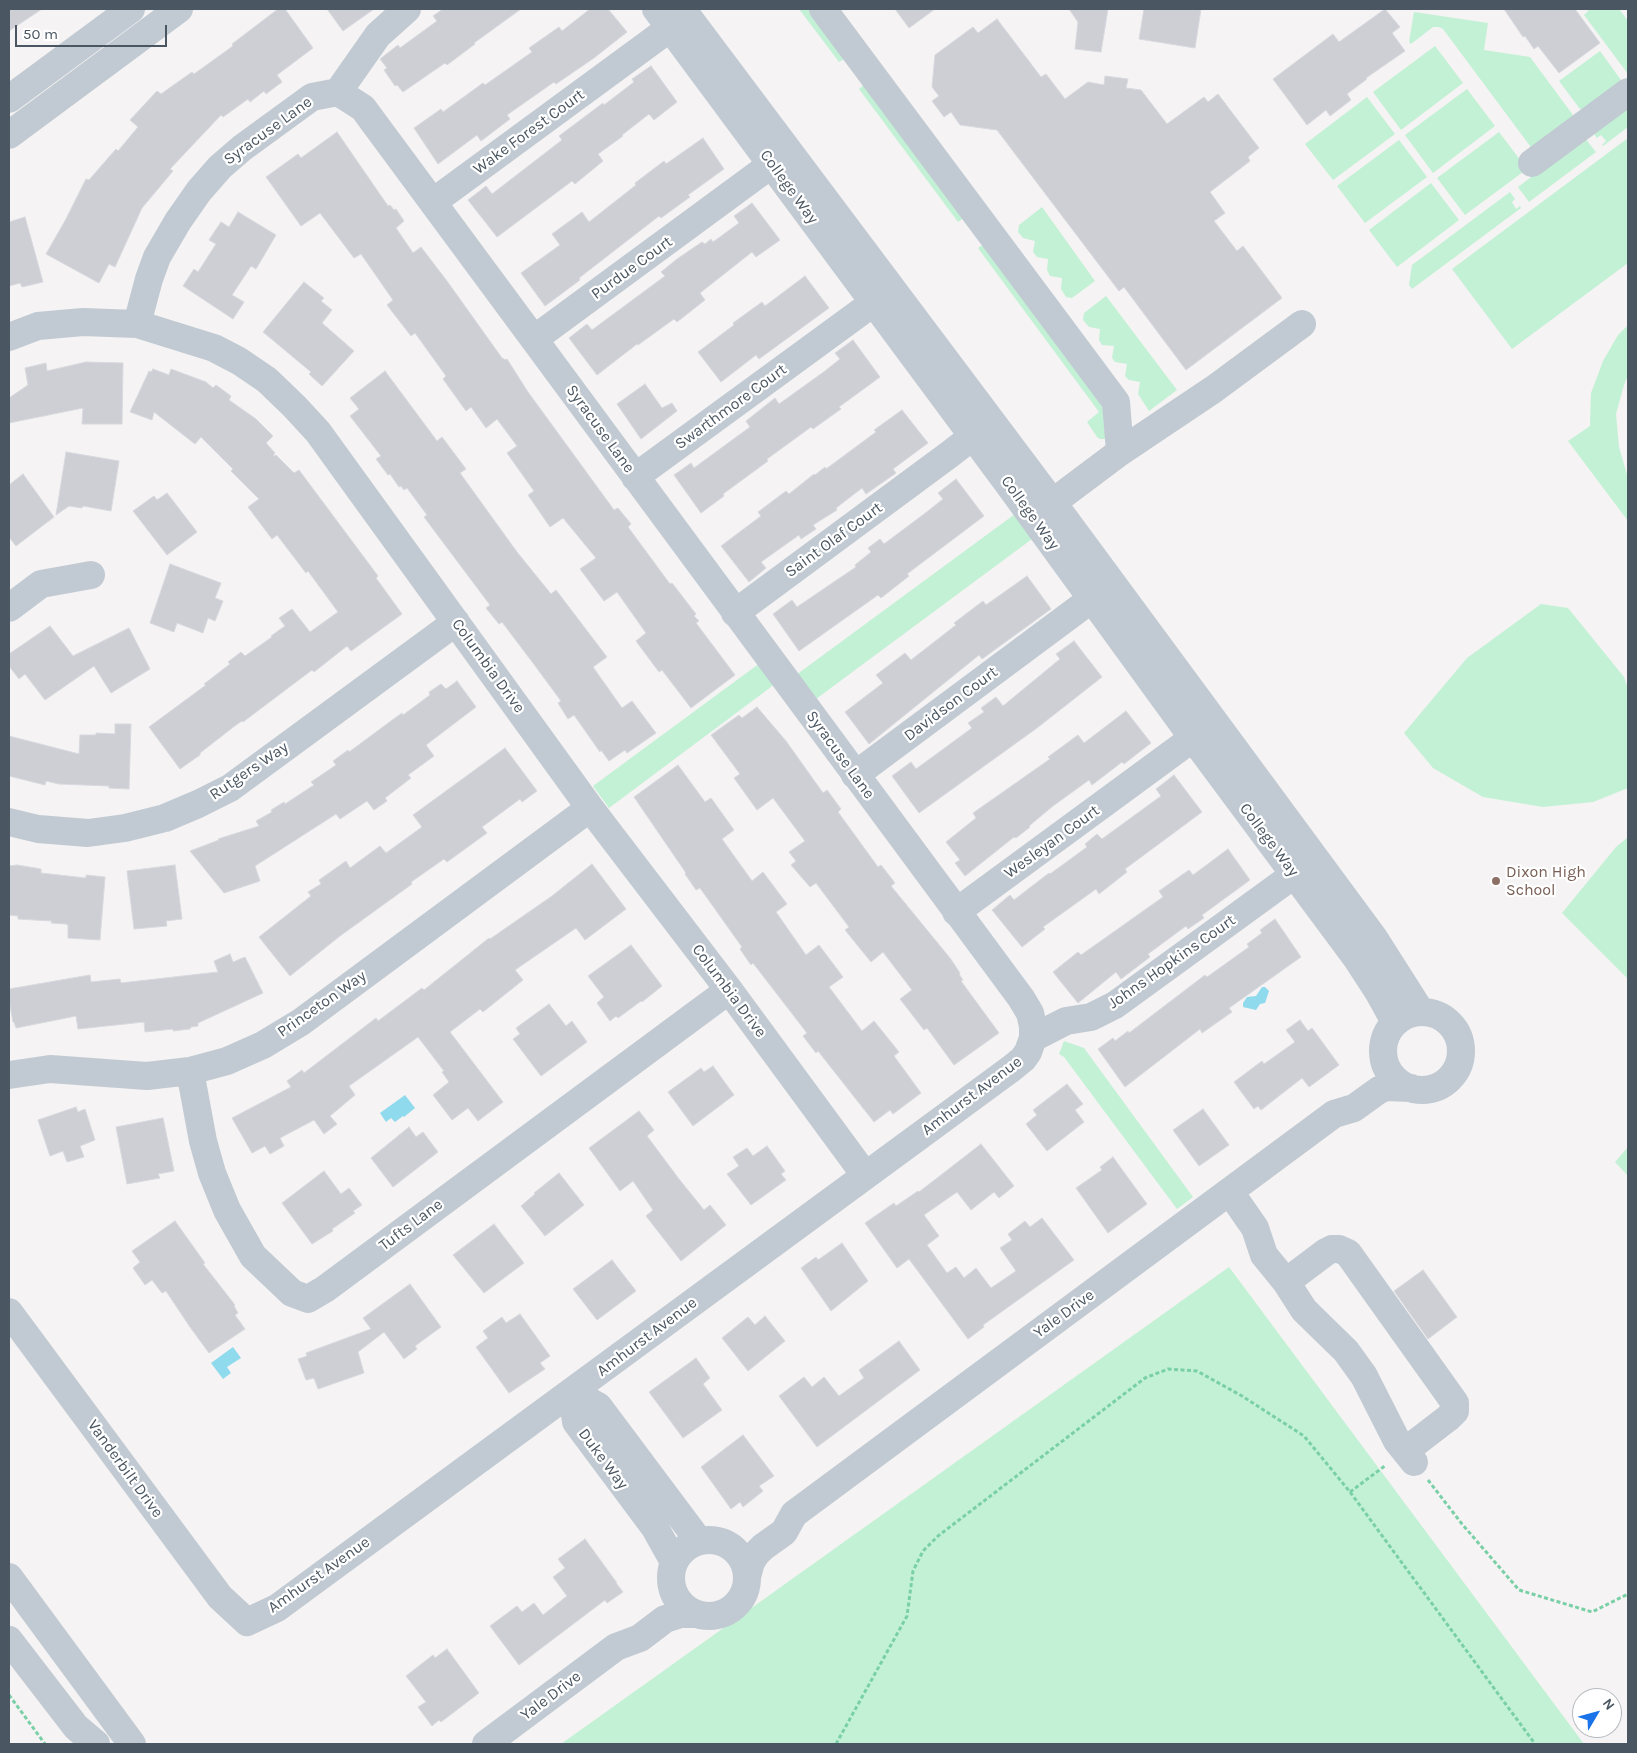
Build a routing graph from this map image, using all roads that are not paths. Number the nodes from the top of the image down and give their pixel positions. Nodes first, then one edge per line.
1 (131, 9) edge
2 (179, 9) edge
3 (407, 9) edge
4 (823, 9) edge
5 (669, 15) edge
6 (338, 92) junction
7 (1628, 92) edge
8 (9, 99) edge
9 (9, 134) edge
10 (1532, 163) dead end
11 (772, 164) junction
12 (433, 202) junction
13 (873, 303) junction
14 (137, 324) junction
15 (1302, 324) dead end
16 (9, 337) edge
17 (534, 340) junction
18 (972, 437) junction
19 (1120, 452) junction
20 (635, 477) junction
21 (1006, 481) junction
22 (1052, 504) junction
23 (91, 575) dead end
24 (1093, 598) junction
25 (9, 608) edge
26 (735, 613) junction
27 (456, 622) junction
28 (1193, 738) junction
29 (855, 775) junction
30 (590, 808) junction
31 (9, 822) edge
32 (1295, 874) junction
33 (956, 912) junction
34 (729, 990) junction
35 (1421, 1012) junction
36 (1395, 1022) junction
37 (1033, 1038) junction
38 (1383, 1052) junction
39 (190, 1071) junction
40 (9, 1075) edge
41 (1411, 1088) junction
42 (1334, 1114) junction
43 (866, 1175) junction
44 (1230, 1192) junction
45 (1286, 1282) junction
46 (9, 1312) edge
47 (572, 1392) junction
48 (794, 1514) junction
49 (708, 1541) junction
50 (672, 1568) junction
51 (9, 1577) edge
52 (747, 1577) junction
53 (696, 1614) junction
54 (247, 1622) joint
55 (9, 1640) edge
56 (616, 1647) junction
57 (96, 1744) edge
58 (132, 1744) edge
59 (486, 1744) edge

1 - 8 street
2 - 9 street
3 - 6 street
4 - 19 street
5 - 11 street, College Way
5 - 12 street, Wake Forest Court
5 - 22 street, College Way
6 - 12 street, Syracuse Lane
6 - 14 street, Syracuse Lane
7 - 10 street
11 - 13 street, College Way
11 - 17 street, Purdue Court
12 - 17 street, Syracuse Lane
13 - 18 street, College Way
13 - 20 street, Swarthmore Court
14 - 16 street, Columbia Drive
14 - 27 street, Columbia Drive
15 - 19 street
17 - 20 street, Syracuse Lane
18 - 21 street, College Way
18 - 26 street, Saint Olaf Court
19 - 22 street
20 - 26 street, Syracuse Lane
21 - 22 street
21 - 24 street, College Way
22 - 35 street, College Way
23 - 25 street
24 - 28 street, College Way
24 - 29 street, Davidson Court
26 - 29 street, Syracuse Lane
27 - 30 street, Columbia Drive
27 - 31 street, Rutgers Way
28 - 32 street, College Way
28 - 33 street, Wesleyan Court
29 - 33 street, Syracuse Lane
30 - 34 street, Columbia Drive
30 - 39 street, Princeton Way
32 - 36 street, College Way
32 - 37 street, Johns Hopkins Court
33 - 37 street, Syracuse Lane
34 - 39 street, Tufts Lane
34 - 43 street, Columbia Drive
35 - 36 street
35 - 41 street
36 - 38 street
37 - 43 street, Amhurst Avenue
38 - 41 street
38 - 42 street, Yale Drive
39 - 40 street, Princeton Way
41 - 42 street, Yale Drive
42 - 44 street, Yale Drive
43 - 47 street, Amhurst Avenue
44 - 45 street
44 - 48 street, Yale Drive
45 - 45 street
46 - 54 street, Vanderbilt Drive
47 - 49 street, Duke Way
47 - 50 street, Duke Way
47 - 54 street, Amhurst Avenue
48 - 49 street, Yale Drive
48 - 52 street, Yale Drive
49 - 50 street
49 - 52 street
50 - 53 street
50 - 56 street, Yale Drive
51 - 58 street
52 - 53 street
53 - 56 street, Yale Drive
55 - 57 street
56 - 59 street, Yale Drive

